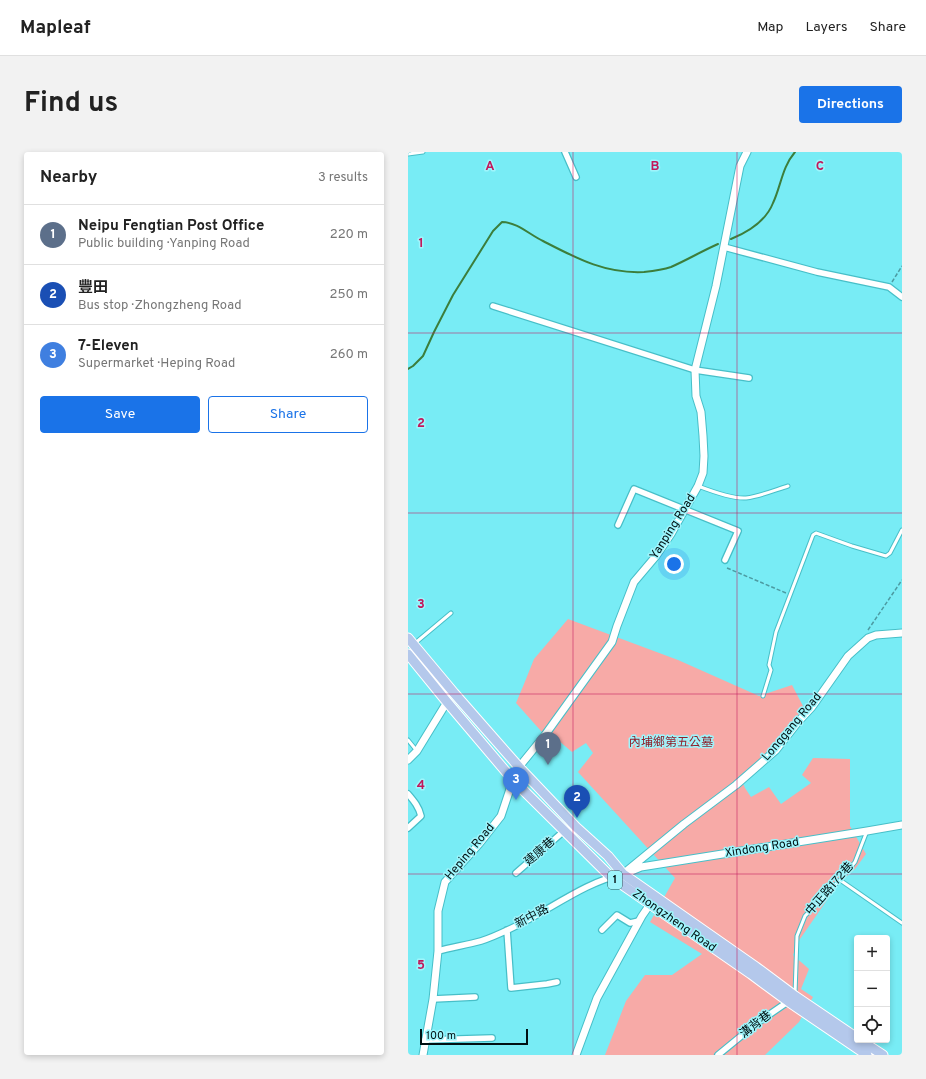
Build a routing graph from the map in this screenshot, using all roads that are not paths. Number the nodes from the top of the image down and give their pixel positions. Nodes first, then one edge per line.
1 (423, 152) edge
2 (565, 152) edge
3 (747, 152) edge
4 (752, 152) edge
5 (408, 154) edge
6 (740, 166) junction
7 (576, 177) dead end
8 (724, 247) junction
9 (902, 297) edge
10 (493, 306) dead end
11 (695, 370) junction
12 (749, 378) dead end
13 (698, 486) junction
14 (788, 486) dead end
15 (684, 510) junction
16 (618, 525) dead end
17 (902, 530) edge
18 (725, 560) dead end
19 (451, 613) dead end
20 (902, 633) edge
21 (411, 641) edge
22 (408, 654) edge
23 (763, 696) dead end
24 (447, 702) junction
25 (408, 740) edge
26 (417, 751) junction
27 (408, 760) edge
28 (519, 768) junction
29 (513, 780) junction
30 (408, 794) edge
31 (902, 825) edge
32 (408, 828) edge
33 (564, 831) junction
34 (867, 831) junction
35 (516, 873) dead end
36 (623, 874) junction
37 (611, 877) junction
38 (840, 880) junction
39 (653, 901) junction
40 (639, 921) junction
41 (902, 923) edge
42 (507, 930) junction
43 (602, 930) dead end
44 (438, 951) junction
45 (557, 982) dead end
46 (475, 997) dead end
47 (433, 999) junction
48 (792, 999) junction
49 (854, 1036) edge
50 (492, 1038) dead end
51 (425, 1040) junction
52 (865, 1043) edge
53 (423, 1055) edge
54 (576, 1055) edge
55 (718, 1055) edge
56 (867, 1055) edge
57 (883, 1055) edge

1 - 5 lane
2 - 7 street
3 - 6 street
4 - 6 street
6 - 8 street, Yanping Road
8 - 9 street
8 - 11 street, Yanping Road
10 - 11 street
11 - 12 street
11 - 13 street, Yanping Road
13 - 14 lane
13 - 15 street, Yanping Road
15 - 16 street
15 - 18 street
15 - 28 street, Yanping Road
17 - 23 lane
19 - 21 lane
20 - 36 street, Longgang Road
21 - 28 main road, Zhongzheng Road / 1
22 - 24 main road, Zhongzheng Road / 1
24 - 26 street
24 - 29 main road, Zhongzheng Road / 1
25 - 26 lane
26 - 27 street
28 - 29 street, Yanping Road
28 - 36 main road, Zhongzheng Road / 1
29 - 33 main road, Zhongzheng Road / 1
29 - 44 street, Heping Road
30 - 32 street
31 - 34 street, Xindong Road
33 - 35 street, 建康巷
33 - 37 main road, Zhongzheng Road / 1
34 - 36 street, Xindong Road
34 - 38 lane, 中正路172巷
36 - 37 street, 新中路
36 - 39 main road, Zhongzheng Road / 1
37 - 39 main road, Zhongzheng Road / 1
37 - 42 street, 新中路
38 - 41 lane
38 - 48 lane, 中正路172巷
39 - 40 street
39 - 48 main road, Zhongzheng Road / 1
40 - 43 street
40 - 54 street
42 - 44 street, 新中路
42 - 45 street
44 - 47 street, Heping Road
46 - 47 street
47 - 51 street, Heping Road
48 - 49 main road, Zhongzheng Road / 1
48 - 55 street, 溝背巷
48 - 56 main road, Zhongzheng Road / 1
50 - 51 street
51 - 53 street, Heping Road
52 - 57 main road

